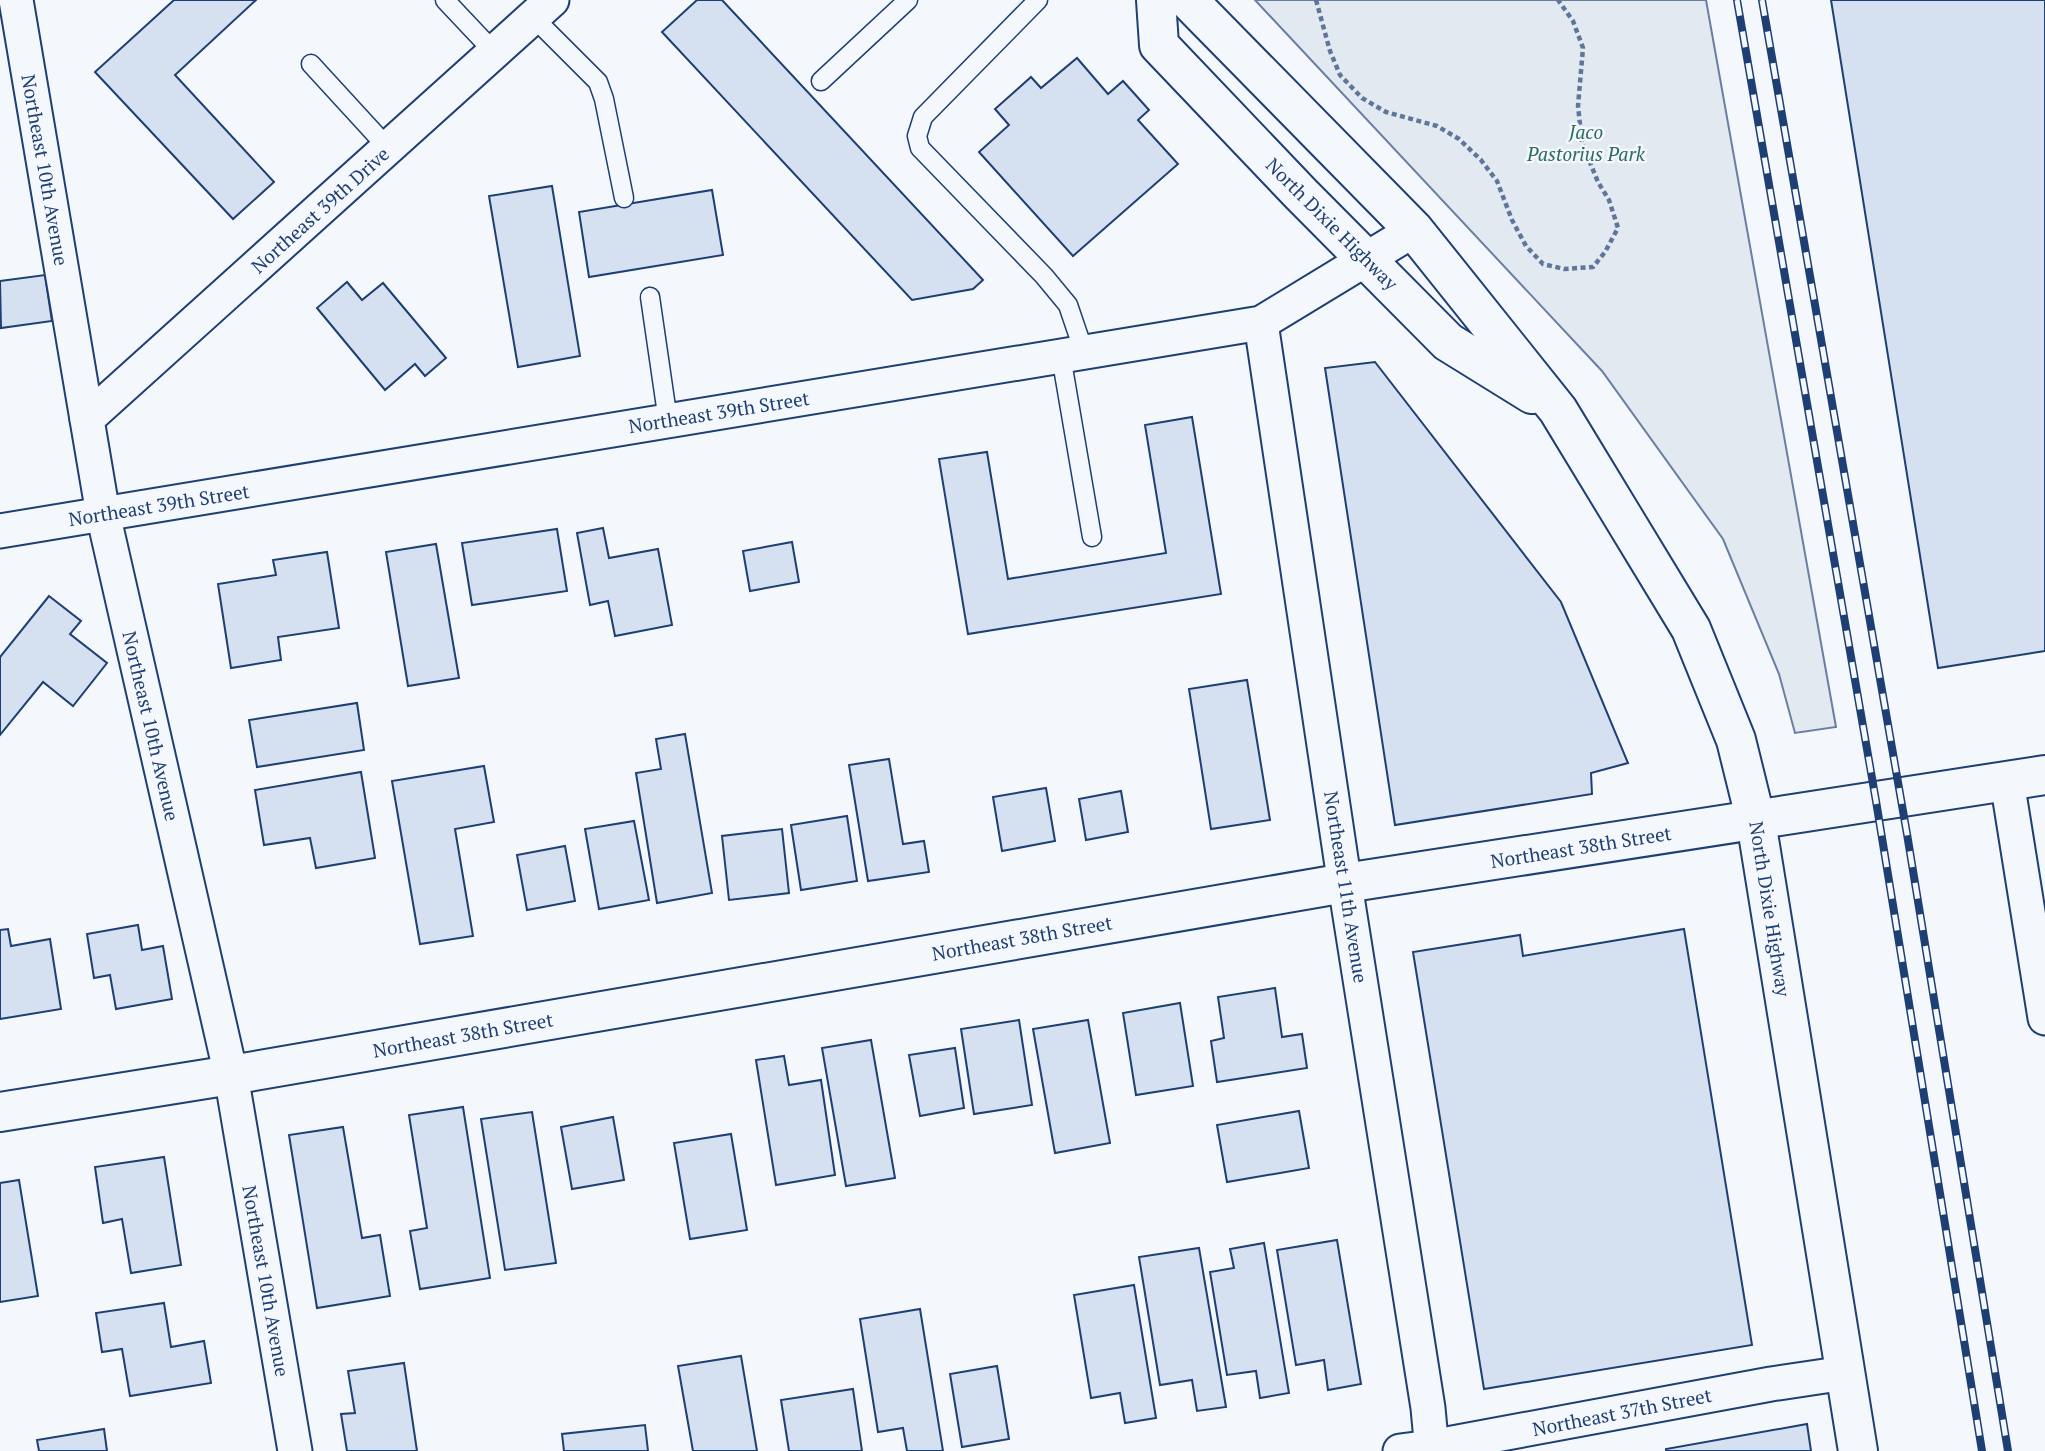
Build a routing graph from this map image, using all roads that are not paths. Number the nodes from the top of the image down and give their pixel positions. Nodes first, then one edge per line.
1 (16, 0) edge
2 (446, 0) edge
3 (908, 0) edge
4 (1038, 0) edge
5 (1156, 0) edge
6 (1188, 0) edge
7 (543, 8) edge
8 (494, 52) junction
9 (312, 64) dead end
10 (821, 81) dead end
11 (388, 148) junction
12 (624, 198) dead end
13 (1414, 230) junction
14 (1367, 259) junction
15 (650, 297) dead end
16 (1261, 323) junction
17 (1072, 354) junction
18 (1558, 410) junction
19 (87, 419) junction
20 (668, 421) junction
21 (103, 514) junction
22 (0, 531) edge
23 (1092, 537) dead end
24 (2045, 775) edge
25 (2007, 781) junction
26 (1756, 821) junction
27 (1345, 883) junction
28 (2045, 1018) edge
29 (231, 1075) junction
30 (0, 1112) edge
31 (1845, 1373) junction
32 (1421, 1450) edge
33 (295, 1451) edge
34 (1858, 1451) edge

1 - 19 street, Northeast 10th Avenue
2 - 8 lane
3 - 10 lane
4 - 17 lane
5 - 14 main road, North Dixie Highway
6 - 13 main road, North Dixie Highway
7 - 8 street, Northeast 39th Drive
7 - 12 lane
8 - 11 street, Northeast 39th Drive
9 - 11 lane
11 - 19 street, Northeast 39th Drive
13 - 14 street, Northeast 39th Street
13 - 18 main road, North Dixie Highway
14 - 16 street, Northeast 39th Street
14 - 18 main road, North Dixie Highway
15 - 20 lane
16 - 17 street, Northeast 39th Street
16 - 27 street, Northeast 11th Avenue
17 - 20 street, Northeast 39th Street
17 - 23 lane
18 - 26 main road, North Dixie Highway
19 - 21 street, Northeast 10th Avenue
20 - 21 street, Northeast 39th Street
21 - 22 street, Northeast 39th Street
21 - 29 street, Northeast 10th Avenue
24 - 25 main road, Northeast 38th Street
25 - 26 main road, Northeast 38th Street
25 - 28 street
26 - 27 main road, Northeast 38th Street
26 - 31 main road, North Dixie Highway
27 - 29 main road, Northeast 38th Street
27 - 32 street, Northeast 11th Avenue
29 - 30 main road, Northeast 38th Street
29 - 33 street, Northeast 10th Avenue
31 - 32 street, Northeast 37th Street
31 - 34 main road, North Dixie Highway

